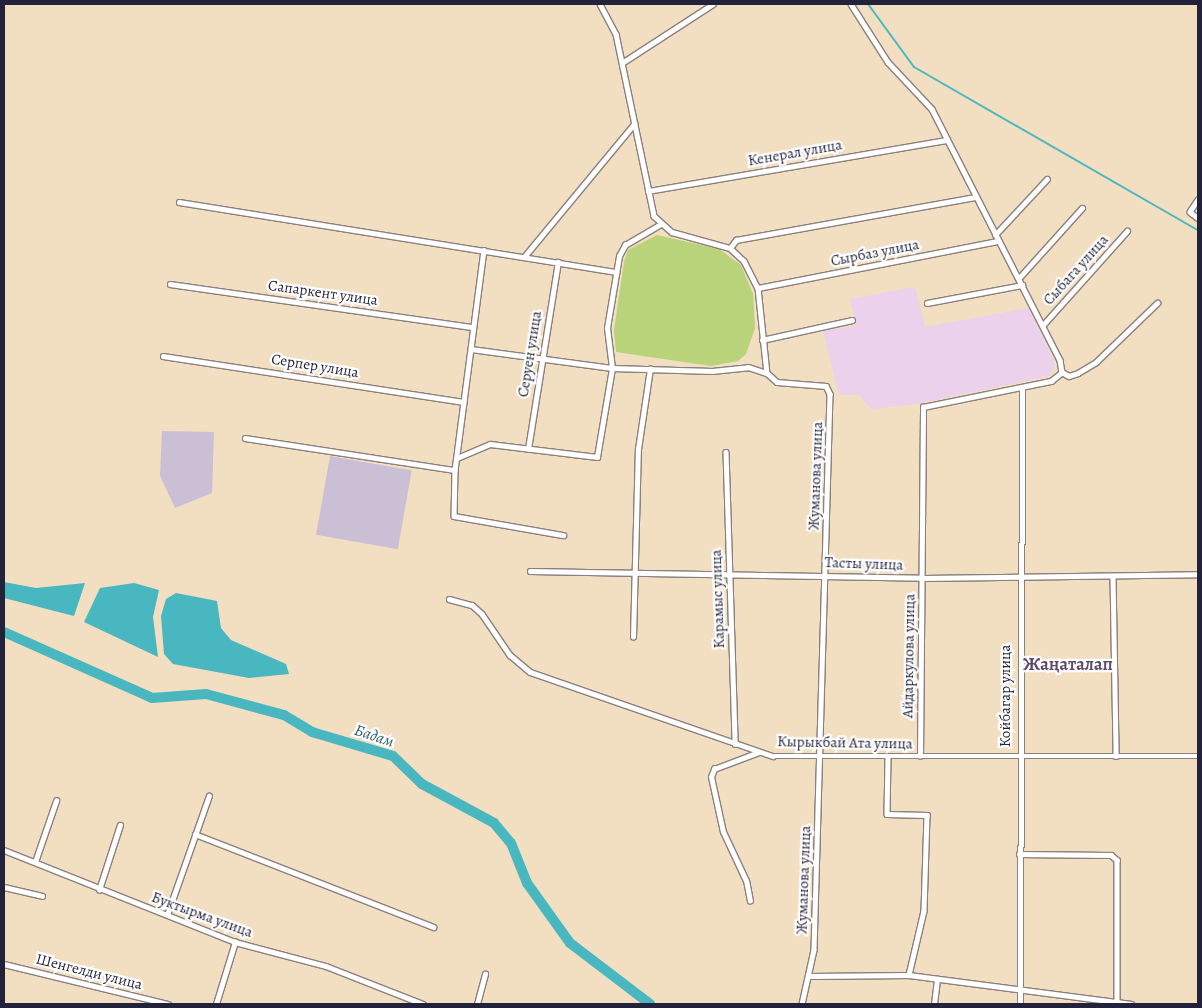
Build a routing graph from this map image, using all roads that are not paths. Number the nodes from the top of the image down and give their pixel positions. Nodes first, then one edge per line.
1 (600, 4) edge
2 (713, 4) edge
3 (851, 4) edge
4 (622, 63) junction
5 (634, 124) junction
6 (947, 140) junction
7 (1047, 179) dead end
8 (648, 192) junction
9 (976, 197) junction
10 (1198, 200) edge
11 (179, 202) dead end
12 (1082, 208) dead end
13 (1198, 218) edge
14 (661, 224) junction
15 (1127, 231) dead end
16 (995, 235) junction
17 (998, 241) junction
18 (730, 248) junction
19 (484, 250) junction
20 (524, 256) junction
21 (558, 262) junction
22 (616, 272) junction
23 (1019, 278) junction
24 (170, 284) dead end
25 (1022, 285) junction
26 (758, 288) junction
27 (927, 303) dead end
28 (1158, 303) dead end
29 (852, 320) dead end
30 (1043, 325) junction
31 (473, 328) junction
32 (762, 340) junction
33 (471, 349) junction
34 (163, 356) dead end
35 (541, 359) junction
36 (612, 368) junction
37 (650, 369) junction
38 (1062, 372) junction
39 (768, 373) junction
40 (1022, 389) junction
41 (464, 402) junction
42 (245, 438) dead end
43 (528, 449) junction
44 (726, 452) dead end
45 (457, 458) junction
46 (455, 470) junction
47 (562, 535) dead end
48 (530, 571) dead end
49 (632, 573) junction
50 (729, 573) junction
51 (1198, 574) edge
52 (825, 576) junction
53 (1113, 576) junction
54 (923, 578) junction
55 (1019, 578) junction
56 (449, 599) dead end
57 (633, 637) dead end
58 (735, 744) junction
59 (759, 752) junction
60 (920, 756) junction
61 (1116, 756) junction
62 (1198, 756) edge
63 (888, 757) junction
64 (1018, 757) junction
65 (822, 758) junction
66 (209, 796) dead end
67 (56, 801) dead end
68 (120, 825) dead end
69 (195, 834) junction
70 (4, 850) edge
71 (1019, 854) junction
72 (35, 862) junction
73 (4, 887) edge
74 (99, 890) junction
75 (42, 896) dead end
76 (750, 901) dead end
77 (167, 915) junction
78 (434, 927) dead end
79 (235, 942) junction
80 (4, 964) edge
81 (485, 974) dead end
82 (909, 975) junction
83 (810, 976) junction
84 (937, 978) junction
85 (1022, 990) junction
86 (168, 1004) edge
87 (216, 1004) edge
88 (423, 1004) edge
89 (477, 1004) edge
90 (802, 1004) edge
91 (934, 1004) edge
92 (1020, 1004) edge
93 (1117, 1004) edge
94 (1131, 1004) edge

1 - 4 street
2 - 4 street
3 - 6 street
4 - 5 street
5 - 8 street
5 - 20 street
6 - 8 street, Кенерал улица
6 - 9 street
7 - 16 street
8 - 14 street
9 - 16 street
9 - 18 street
10 - 13 street
11 - 19 street
12 - 23 street
14 - 18 street
14 - 22 street
15 - 30 street, Сыбага улица
16 - 17 street
17 - 23 street
17 - 26 street, Сырбаз улица
18 - 26 street
19 - 20 street
19 - 31 street
20 - 21 street
21 - 22 street
21 - 35 street, Серуен улица
22 - 36 street
23 - 25 street
24 - 31 street, Сапаркент улица
25 - 27 street
25 - 30 street
26 - 32 street
28 - 38 street
29 - 32 street
30 - 38 street
31 - 33 street
32 - 39 street
33 - 35 street
33 - 41 street
34 - 41 street, Серпер улица
35 - 36 street
35 - 43 street, Серуен улица
36 - 37 street
36 - 43 street
37 - 39 street
37 - 49 street
38 - 40 street
39 - 52 street, Жуманова улица
40 - 54 street, Айдаркулова улица
40 - 55 street, Койбагар улица
41 - 45 street
42 - 46 street
43 - 45 street
44 - 50 street, Карамыс улица
45 - 46 street
46 - 47 street
48 - 49 street, Тасты улица
49 - 50 street, Тасты улица
49 - 57 street
50 - 52 street, Тасты улица
50 - 58 street, Карамыс улица
51 - 53 street, Тасты улица
52 - 54 street, Тасты улица
52 - 65 street, Жуманова улица
53 - 55 street, Тасты улица
53 - 61 street
54 - 55 street, Тасты улица
54 - 60 street, Айдаркулова улица
55 - 64 street, Койбагар улица
56 - 58 street, Кырыкбай Ата улица
58 - 59 street, Кырыкбай Ата улица
59 - 65 street, Кырыкбай Ата улица
59 - 76 street
60 - 63 street, Кырыкбай Ата улица
60 - 64 street, Кырыкбай Ата улица
61 - 62 street, Кырыкбай Ата улица
61 - 64 street, Кырыкбай Ата улица
63 - 65 street, Кырыкбай Ата улица
63 - 82 street
64 - 71 street, Койбагар улица
65 - 83 street, Жуманова улица
66 - 69 street
67 - 72 street
68 - 74 street
69 - 77 street
69 - 78 street
70 - 72 street, Буктырма улица
71 - 85 street, Койбагар улица
71 - 93 street
72 - 74 street, Буктырма улица
73 - 75 street
74 - 77 street, Буктырма улица
77 - 79 street, Буктырма улица
79 - 87 street
79 - 88 street, Буктырма улица
80 - 86 street, Шенгелди улица
81 - 89 street
82 - 83 street
82 - 84 street
83 - 90 street, Жуманова улица
84 - 85 street
84 - 91 street
85 - 92 street, Койбагар улица
85 - 93 street
93 - 94 street

